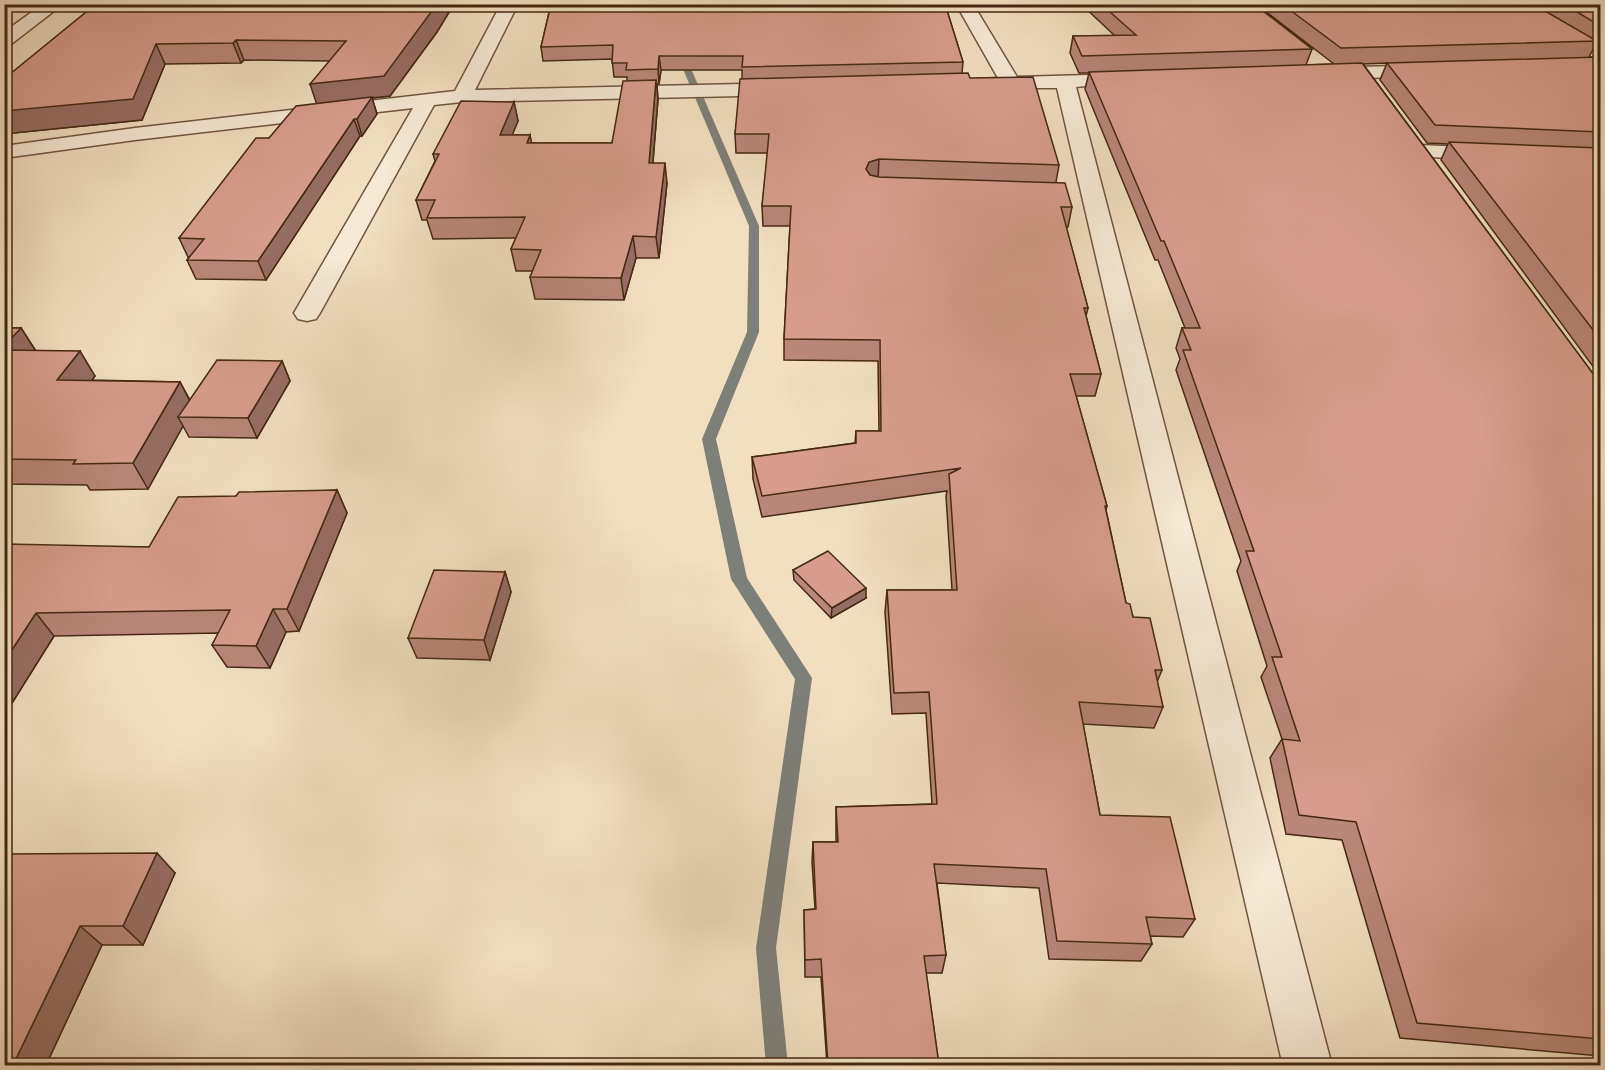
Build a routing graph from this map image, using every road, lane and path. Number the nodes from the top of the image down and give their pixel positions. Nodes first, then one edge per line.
1 (55, 4) edge
2 (510, 4) edge
3 (964, 4) edge
4 (1511, 4) edge
5 (4, 41) edge
6 (1600, 56) edge
7 (1600, 65) edge
8 (1577, 66) edge
9 (1311, 67) edge
10 (1446, 70) edge
11 (1363, 73) junction
12 (1111, 80) edge
13 (1065, 81) junction
14 (1011, 83) junction
15 (953, 85) edge
16 (802, 88) edge
17 (462, 96) junction
18 (1382, 99) edge
19 (427, 100) junction
20 (4, 152) edge
21 (1420, 152) edge
22 (1510, 154) edge
23 (307, 313) dead end
24 (1308, 1065) edge

1 - 5 street
2 - 17 street
3 - 14 street
4 - 6 street
7 - 8 street
9 - 11 street
10 - 11 street
11 - 18 street
12 - 13 street
13 - 14 street
13 - 24 street
14 - 15 street
16 - 17 street
17 - 19 street
19 - 20 street
19 - 23 street
21 - 22 street

